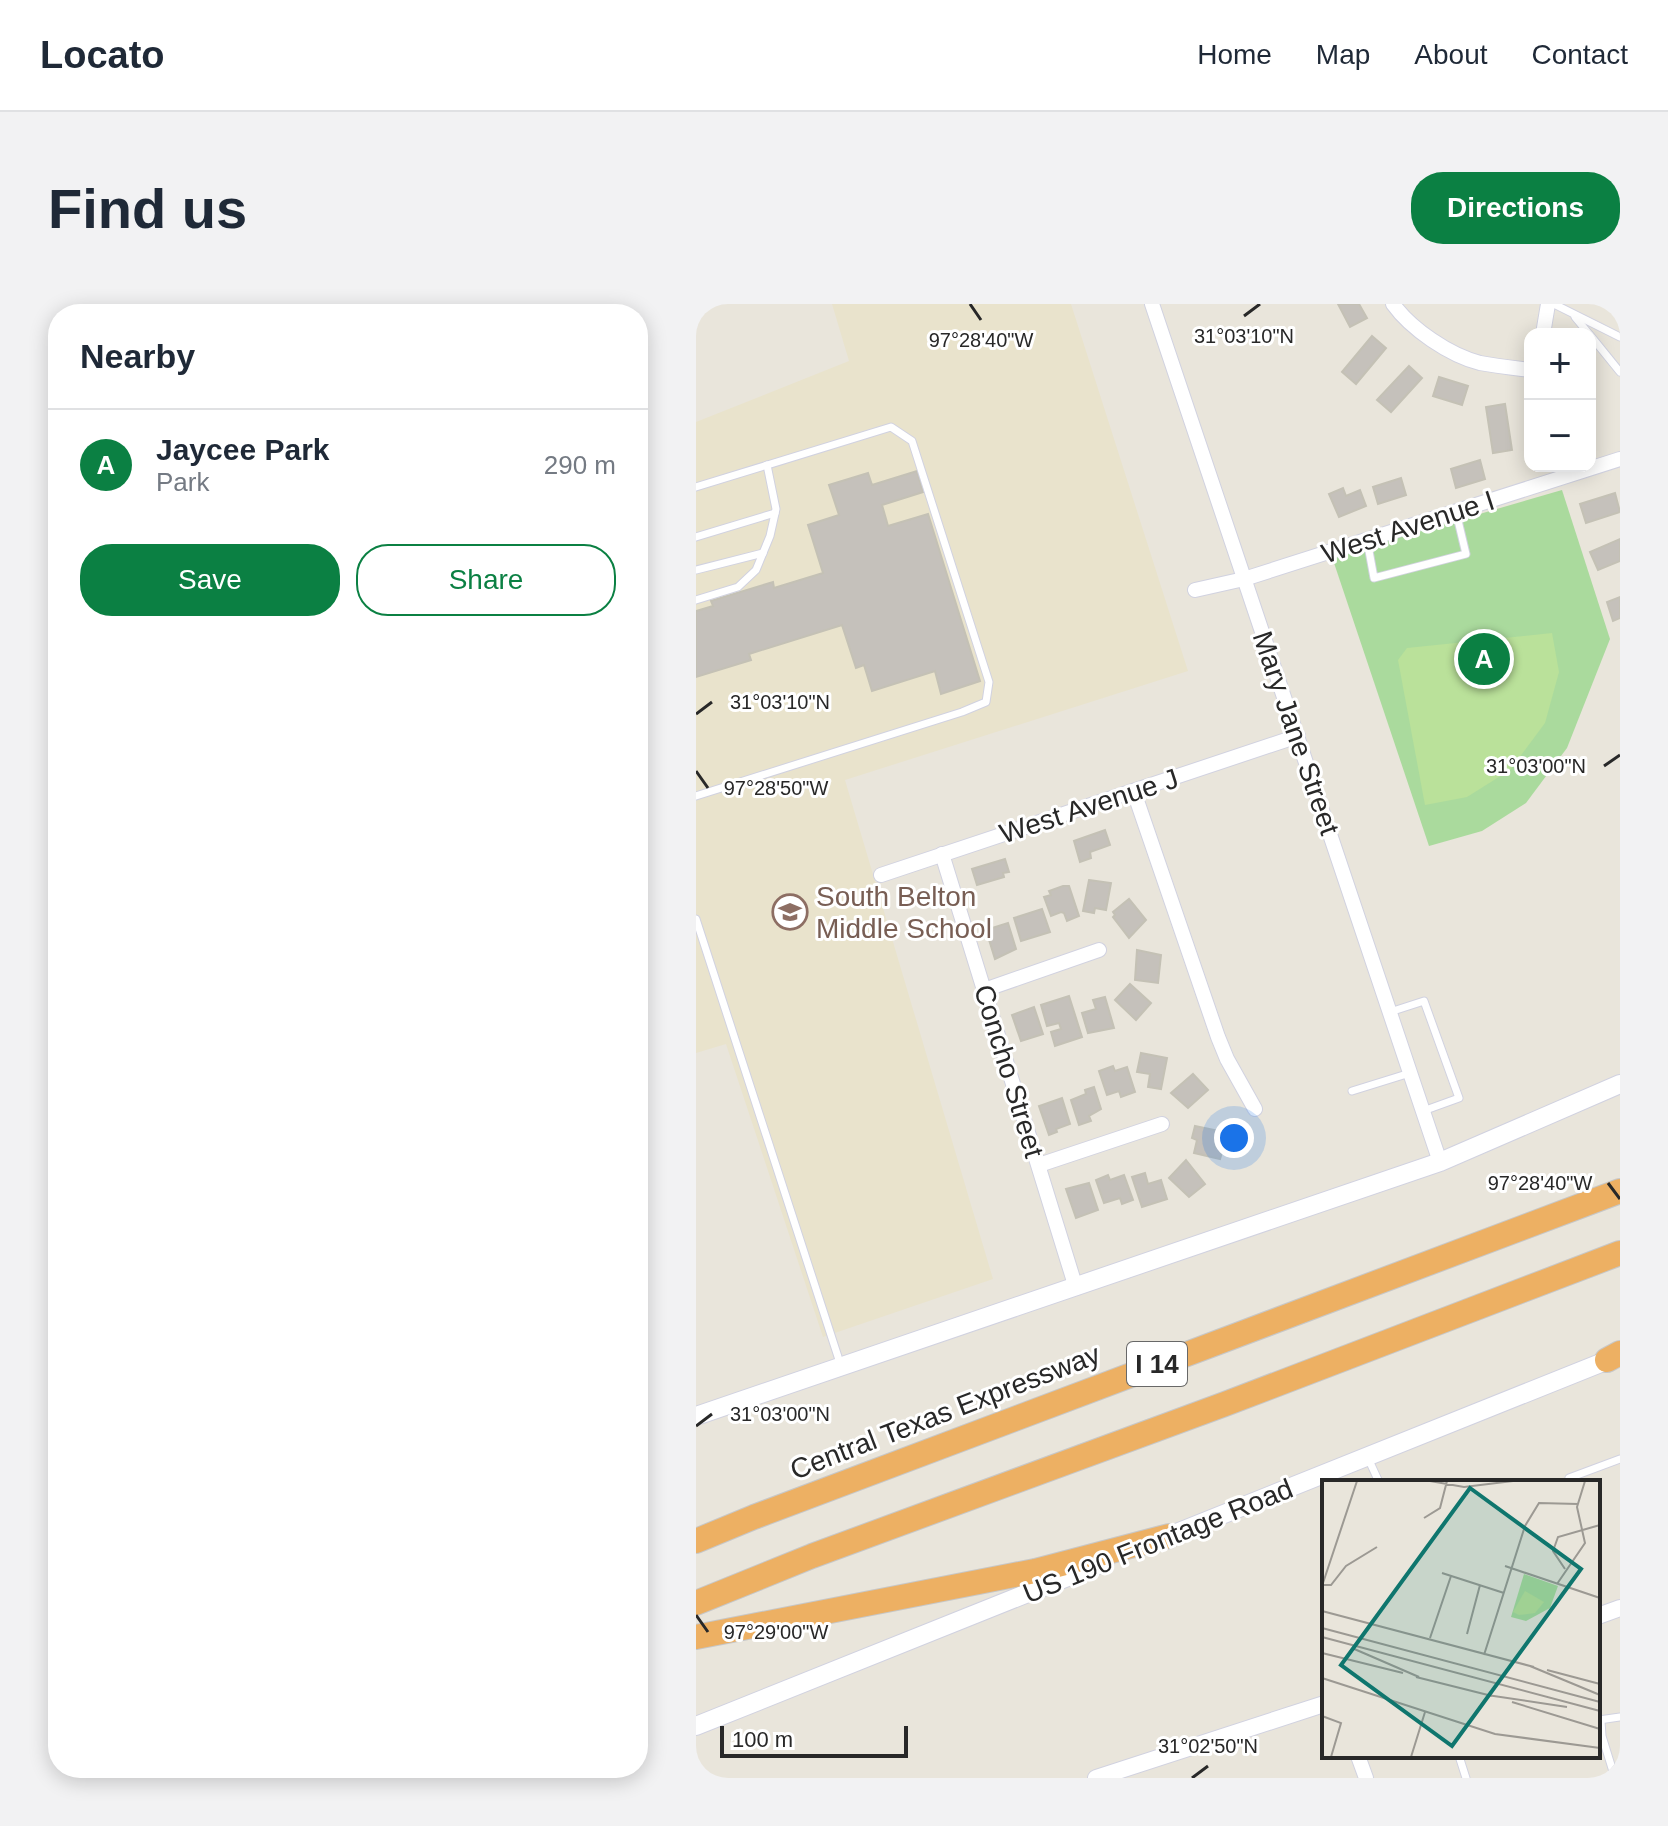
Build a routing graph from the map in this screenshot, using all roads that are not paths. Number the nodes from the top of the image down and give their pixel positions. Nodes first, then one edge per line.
1 (1152, 304) edge
2 (1393, 304) edge
3 (1551, 304) edge
4 (1571, 312) junction
5 (1545, 328) edge
6 (1584, 328) edge
7 (1620, 337) edge
8 (1596, 342) edge
9 (1524, 369) edge
10 (1620, 372) edge
11 (1620, 459) edge
12 (767, 465) junction
13 (1550, 474) edge
14 (696, 487) edge
15 (1456, 512) junction
16 (775, 513) junction
17 (696, 537) edge
18 (1367, 540) junction
19 (763, 553) junction
20 (696, 570) edge
21 (1244, 579) junction
22 (1195, 590) dead end
23 (696, 600) edge
24 (1298, 736) junction
25 (1134, 792) junction
26 (696, 796) edge
27 (942, 854) junction
28 (881, 875) dead end
29 (696, 919) edge
30 (1099, 950) dead end
31 (984, 990) junction
32 (1390, 1012) junction
33 (1410, 1073) junction
34 (1620, 1084) edge
35 (1352, 1091) dead end
36 (1255, 1109) dead end
37 (1423, 1111) junction
38 (1162, 1124) dead end
39 (1440, 1162) junction
40 (1039, 1165) junction
41 (1620, 1174) edge
42 (1620, 1191) edge
43 (1620, 1253) edge
44 (1382, 1278) junction
45 (1076, 1288) junction
46 (1616, 1356) edge
47 (841, 1367) junction
48 (696, 1416) edge
49 (1368, 1456) junction
50 (1620, 1459) edge
51 (1569, 1478) dead end
52 (1378, 1480) edge
53 (1169, 1536) junction
54 (696, 1541) edge
55 (696, 1603) edge
56 (1620, 1608) edge
57 (1600, 1615) edge
58 (696, 1637) edge
59 (1322, 1705) edge
60 (1620, 1717) edge
61 (1600, 1720) edge
62 (696, 1726) edge
63 (1359, 1758) edge
64 (1460, 1758) edge
65 (1096, 1778) edge
66 (1366, 1778) edge
67 (1466, 1778) edge
68 (1615, 1778) edge

1 - 21 street, Mary Jane Street
2 - 9 street
3 - 4 lane
3 - 5 street
4 - 6 lane
4 - 7 lane
8 - 10 lane
11 - 13 street, West Avenue I
12 - 14 lane
12 - 16 lane
12 - 26 lane
13 - 15 street, West Avenue I
15 - 18 street, West Avenue I
15 - 18 lane
16 - 17 lane
16 - 19 lane
18 - 21 street, West Avenue I
19 - 20 lane
19 - 23 lane
21 - 22 street, West Avenue I
21 - 24 street, Mary Jane Street
24 - 25 street, West Avenue J
24 - 32 street, Mary Jane Street
25 - 27 street, West Avenue J
25 - 36 street
27 - 28 street, West Avenue J
27 - 31 street, Concho Street
29 - 47 lane
30 - 31 street
31 - 40 street, Concho Street
32 - 33 street, Mary Jane Street
32 - 37 lane
33 - 35 lane
33 - 37 street, Mary Jane Street
34 - 39 main road
37 - 39 street, Mary Jane Street
38 - 40 street
39 - 45 main road
40 - 45 street, Concho Street
41 - 44 highway
42 - 44 highway, Central Texas Expressway / I 14
43 - 55 highway, I 14
44 - 54 highway, Central Texas Expressway / I 14
45 - 47 main road
46 - 49 main road, US 190 Frontage Road
47 - 48 main road
49 - 52 lane
49 - 53 main road, US 190 Frontage Road
50 - 51 lane
53 - 58 highway
53 - 62 main road, US 190 Frontage Road
56 - 57 street
59 - 65 street
60 - 61 lane
61 - 68 lane
63 - 66 street
64 - 67 lane

